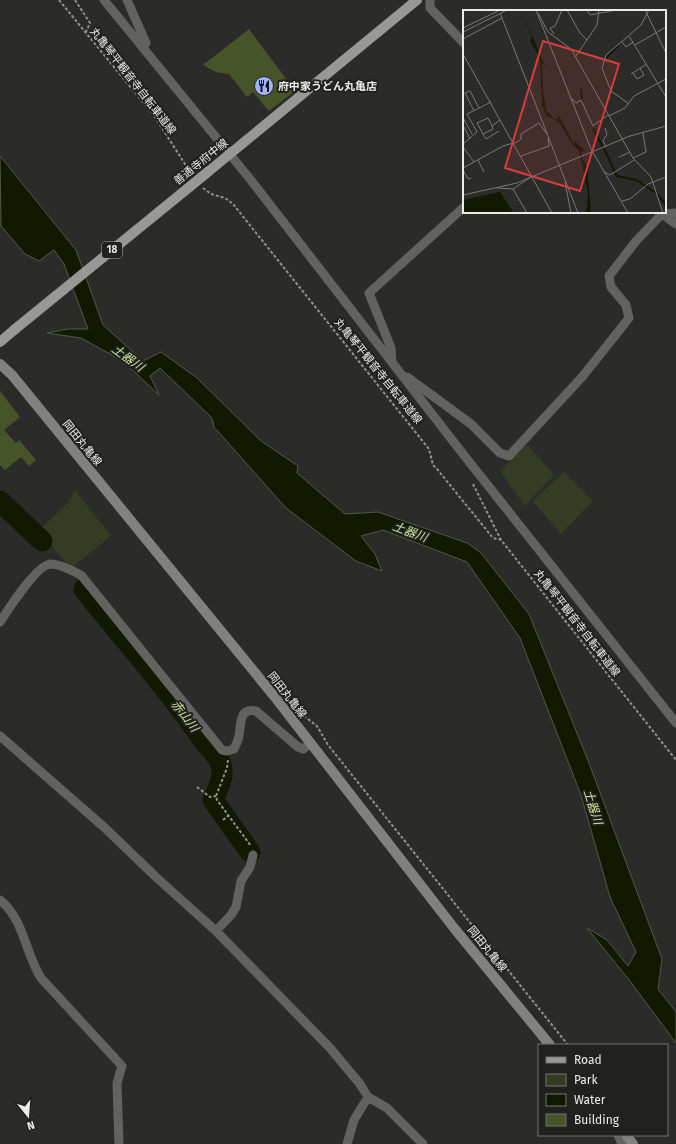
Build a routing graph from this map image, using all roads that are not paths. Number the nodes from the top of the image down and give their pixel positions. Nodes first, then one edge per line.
1 (104, 0) edge
2 (127, 0) edge
3 (417, 0) edge
4 (430, 0) edge
5 (463, 42) edge
6 (142, 47) junction
7 (229, 155) junction
8 (463, 208) edge
9 (661, 213) edge
10 (676, 213) edge
11 (676, 224) edge
12 (0, 342) edge
13 (392, 362) junction
14 (0, 364) edge
15 (398, 370) junction
16 (0, 622) edge
17 (676, 723) edge
18 (0, 736) edge
19 (310, 744) junction
20 (253, 855) road end
21 (0, 900) edge
22 (216, 931) junction
23 (549, 1044) edge
24 (368, 1097) junction
25 (627, 1136) edge
26 (119, 1144) edge
27 (347, 1144) edge
28 (423, 1144) edge
29 (634, 1144) edge

1 - 6 street
2 - 6 street
3 - 7 main road, 善通寺府中線 / 18
4 - 5 street
6 - 7 street
7 - 12 main road, 善通寺府中線 / 18, bridge
7 - 13 street
8 - 13 street
9 - 10 street
9 - 11 street
9 - 15 street
13 - 15 street
14 - 19 main road, 岡田丸亀線
15 - 17 street
16 - 19 street
18 - 22 street
19 - 23 main road, 岡田丸亀線
20 - 22 street
21 - 26 street
22 - 24 street
24 - 27 street
24 - 28 street
25 - 29 main road

